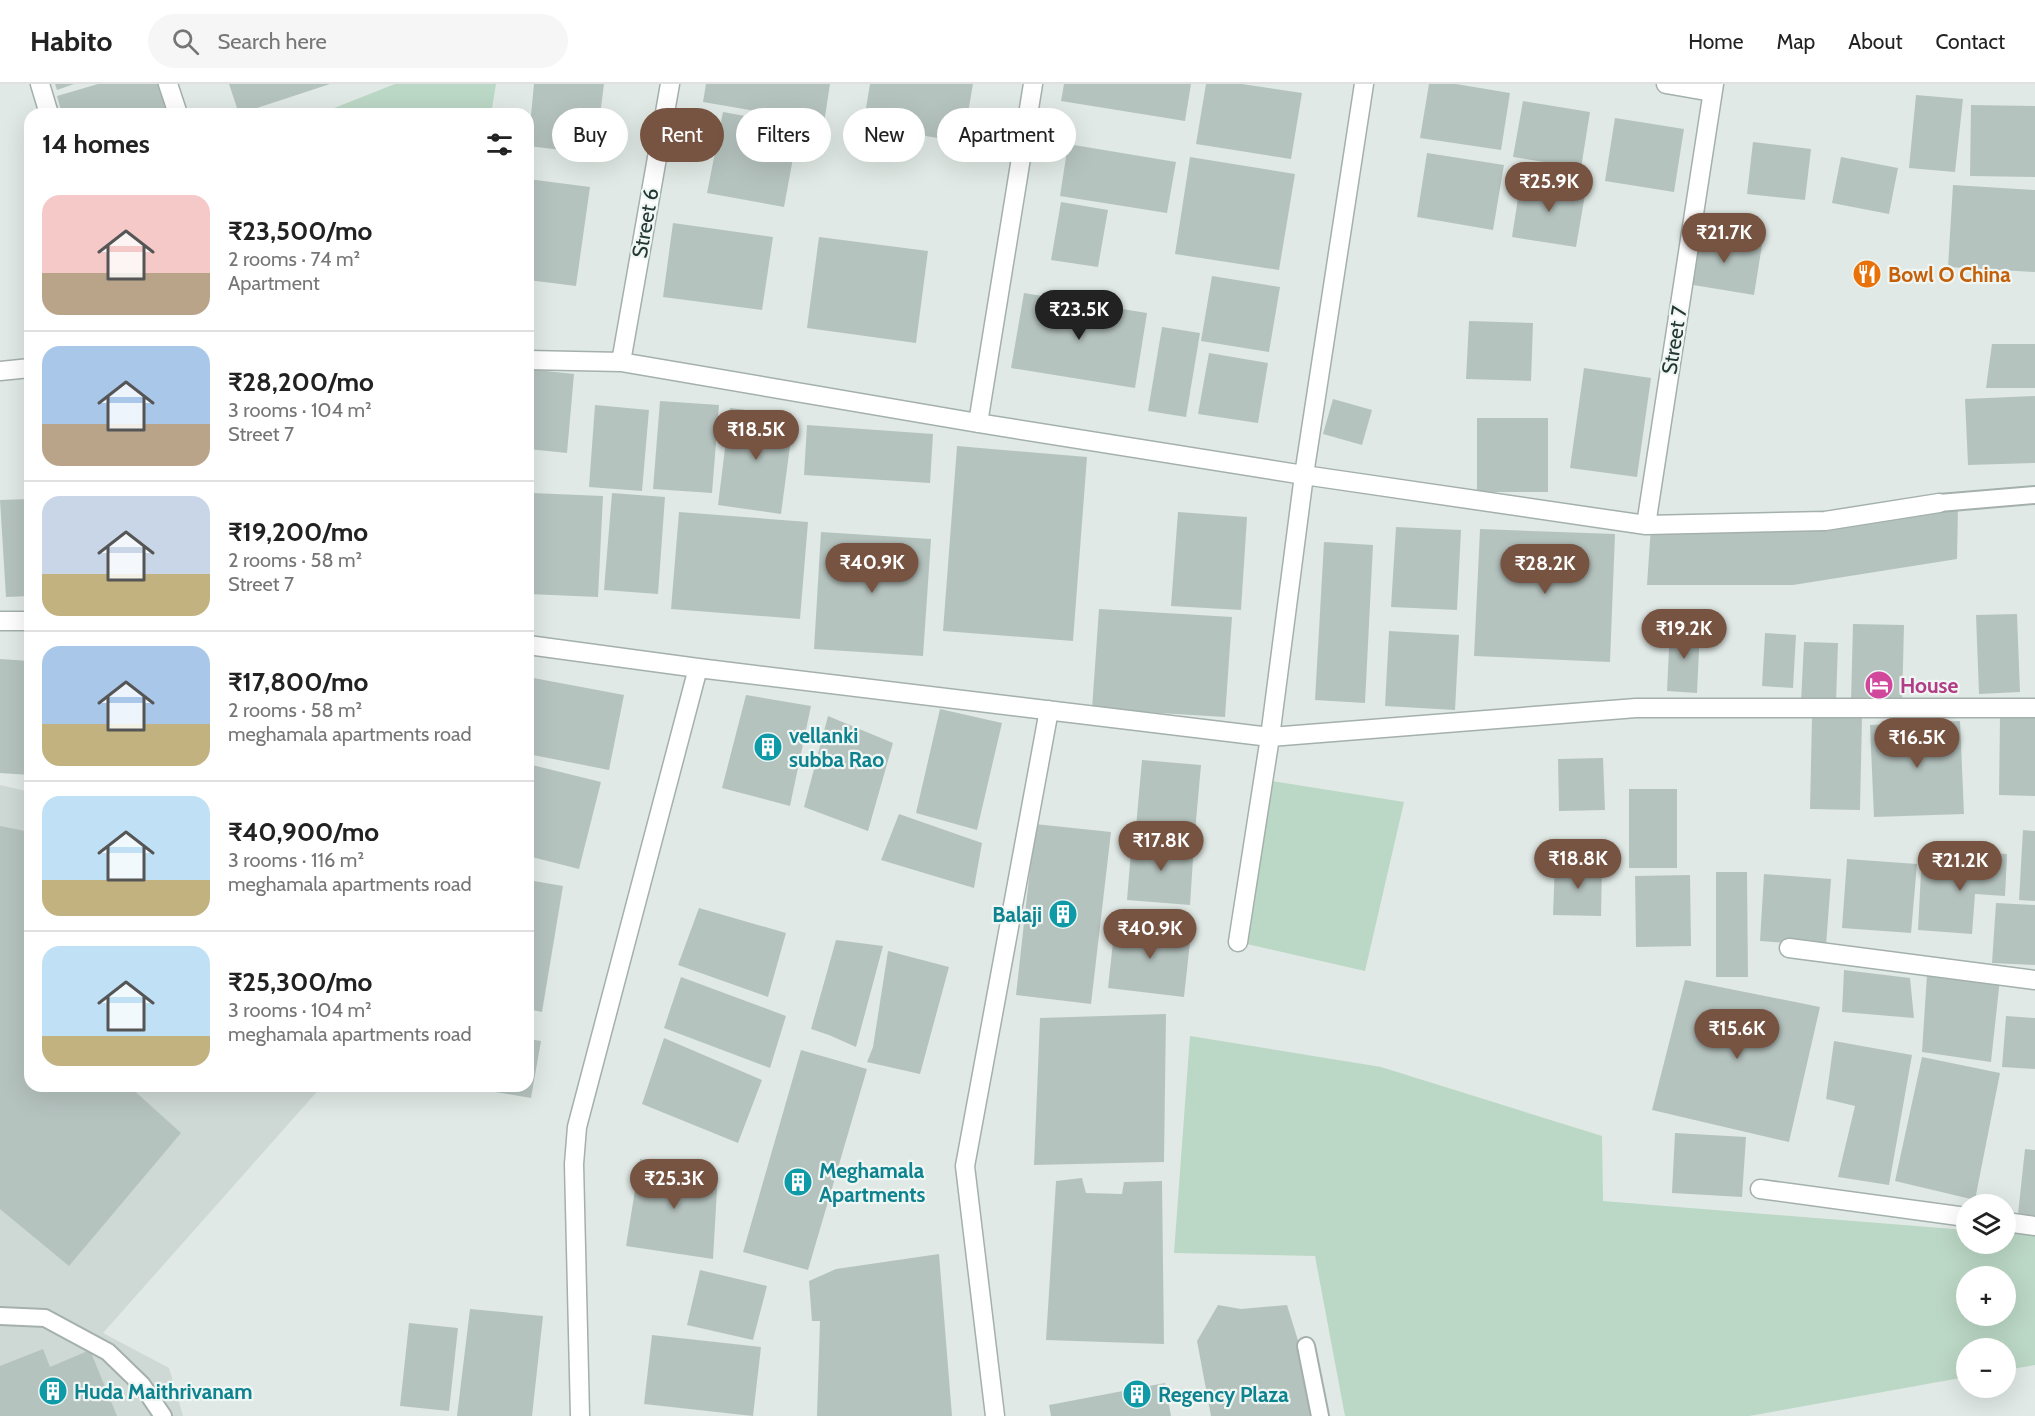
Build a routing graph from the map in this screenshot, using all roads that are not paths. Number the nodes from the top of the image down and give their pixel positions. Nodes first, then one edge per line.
1 (40, 84) edge
2 (168, 84) edge
3 (670, 84) edge
4 (1033, 84) edge
5 (1364, 84) edge
6 (1666, 84) edge
7 (1713, 88) edge
8 (47, 108) edge
9 (175, 108) edge
10 (534, 360) edge
11 (621, 362) junction
12 (24, 369) edge
13 (0, 371) edge
14 (978, 423) junction
15 (1304, 475) junction
16 (2035, 495) edge
17 (1939, 503) joint
18 (1646, 525) junction
19 (0, 621) edge
20 (24, 621) edge
21 (534, 646) edge
22 (698, 668) junction
23 (2035, 708) edge
24 (1049, 710) junction
25 (1270, 737) junction
26 (1238, 942) dead end
27 (1789, 948) dead end
28 (2035, 980) edge
29 (1760, 1189) dead end
30 (1956, 1216) edge
31 (2016, 1223) edge
32 (2035, 1226) edge
33 (0, 1316) edge
34 (1306, 1346) dead end
35 (163, 1416) edge
36 (580, 1416) edge
37 (994, 1416) edge
38 (1320, 1416) edge

1 - 8 street
2 - 9 street
3 - 11 street, Street 6
4 - 14 street
5 - 15 street
6 - 7 street
7 - 18 street, Street 7
10 - 11 street
11 - 14 street
12 - 13 street
14 - 15 street
15 - 18 street
15 - 25 street
16 - 17 lane
17 - 18 street
19 - 20 street
21 - 22 street
22 - 24 street
22 - 36 street
23 - 25 street
24 - 25 street
24 - 37 street
25 - 26 street
27 - 28 street
29 - 30 street
31 - 32 street
33 - 35 lane
34 - 38 lane

